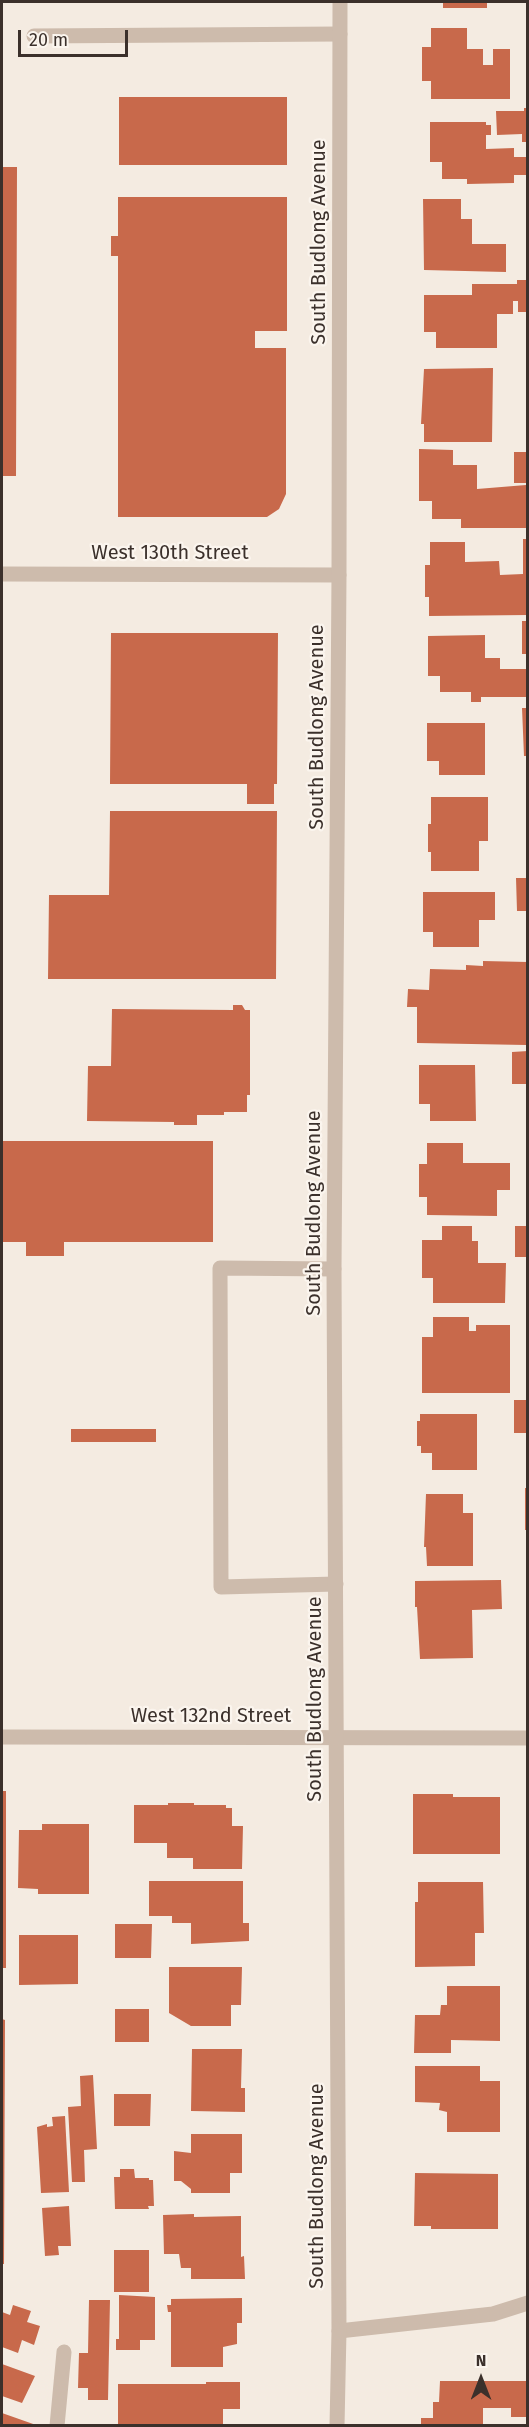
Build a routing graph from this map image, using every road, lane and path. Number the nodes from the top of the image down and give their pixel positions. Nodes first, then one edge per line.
1 (340, 2) edge
2 (340, 34) junction
3 (34, 36) dead end
4 (2, 574) edge
5 (339, 574) junction
6 (334, 1269) junction
7 (336, 1584) junction
8 (2, 1737) edge
9 (336, 1738) junction
10 (528, 1738) edge
11 (528, 2303) edge
12 (339, 2331) junction
13 (64, 2352) dead end
14 (57, 2426) edge
15 (337, 2426) edge

1 - 2 street, South Budlong Avenue
2 - 3 street
2 - 5 street, South Budlong Avenue
4 - 5 street, West 130th Street
5 - 6 street, South Budlong Avenue
6 - 7 street, South Budlong Avenue
6 - 7 street
7 - 9 street, South Budlong Avenue
8 - 9 street, West 132nd Street
9 - 10 street, West 132nd Street
9 - 12 street, South Budlong Avenue
11 - 12 street
12 - 15 street, South Budlong Avenue
13 - 14 street

